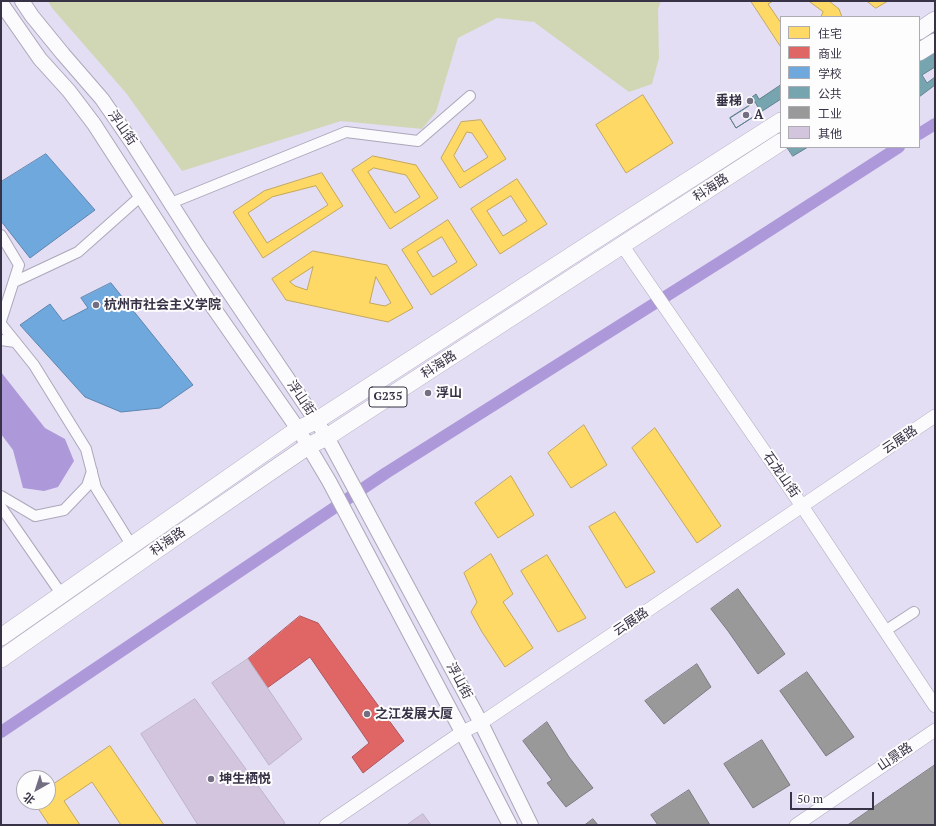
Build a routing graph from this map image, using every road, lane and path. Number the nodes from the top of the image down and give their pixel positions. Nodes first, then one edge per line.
1 (22, 1) edge
2 (1, 3) edge
3 (935, 20) edge
4 (920, 30) edge
5 (935, 42) edge
6 (920, 51) edge
7 (470, 96) dead end
8 (780, 122) edge
9 (780, 143) edge
10 (141, 196) junction
11 (171, 203) junction
12 (1, 235) edge
13 (622, 246) junction
14 (14, 282) junction
15 (1, 321) edge
16 (1, 324) edge
17 (1, 340) edge
18 (15, 342) junction
19 (935, 416) edge
20 (316, 421) junction
21 (298, 429) junction
22 (327, 437) junction
23 (308, 446) junction
24 (92, 471) junction
25 (1, 496) edge
26 (802, 506) junction
27 (1, 507) edge
28 (132, 546) junction
29 (62, 595) junction
30 (914, 612) dead end
31 (885, 631) junction
32 (1, 637) edge
33 (1, 659) edge
34 (935, 706) edge
35 (481, 723) junction
36 (935, 730) edge
37 (462, 732) junction
38 (326, 825) edge
39 (510, 825) edge
40 (531, 825) edge
41 (798, 825) edge

1 - 11 main road, 浮山街
2 - 10 main road, 浮山街
3 - 4 highway
5 - 6 highway
7 - 11 street
8 - 20 highway, 科海路 / G235
9 - 13 highway, 科海路 / G235
10 - 14 street
10 - 21 main road, 浮山街
11 - 20 main road, 浮山街
12 - 14 street
13 - 22 highway, 科海路 / G235
13 - 26 street, 石龙山街
14 - 15 street
16 - 18 street
17 - 18 street
18 - 24 street
19 - 26 street, 云展路
20 - 21 highway, 科海路 / G235
20 - 22 main road, 浮山街
21 - 23 main road, 浮山街
21 - 28 highway, 科海路 / G235
22 - 23 highway, 科海路 / G235
22 - 35 main road, 浮山街
23 - 33 highway, 科海路 / G235
23 - 37 main road, 浮山街
24 - 25 street
24 - 28 street
26 - 31 street, 石龙山街
26 - 35 street, 云展路
27 - 29 street
28 - 29 highway, 科海路 / G235
29 - 32 highway, 科海路 / G235
30 - 31 street
31 - 34 street, 石龙山街
35 - 37 street, 云展路
35 - 40 main road, 浮山街
36 - 41 street, 山景路
37 - 38 street, 云展路
37 - 39 main road, 浮山街

